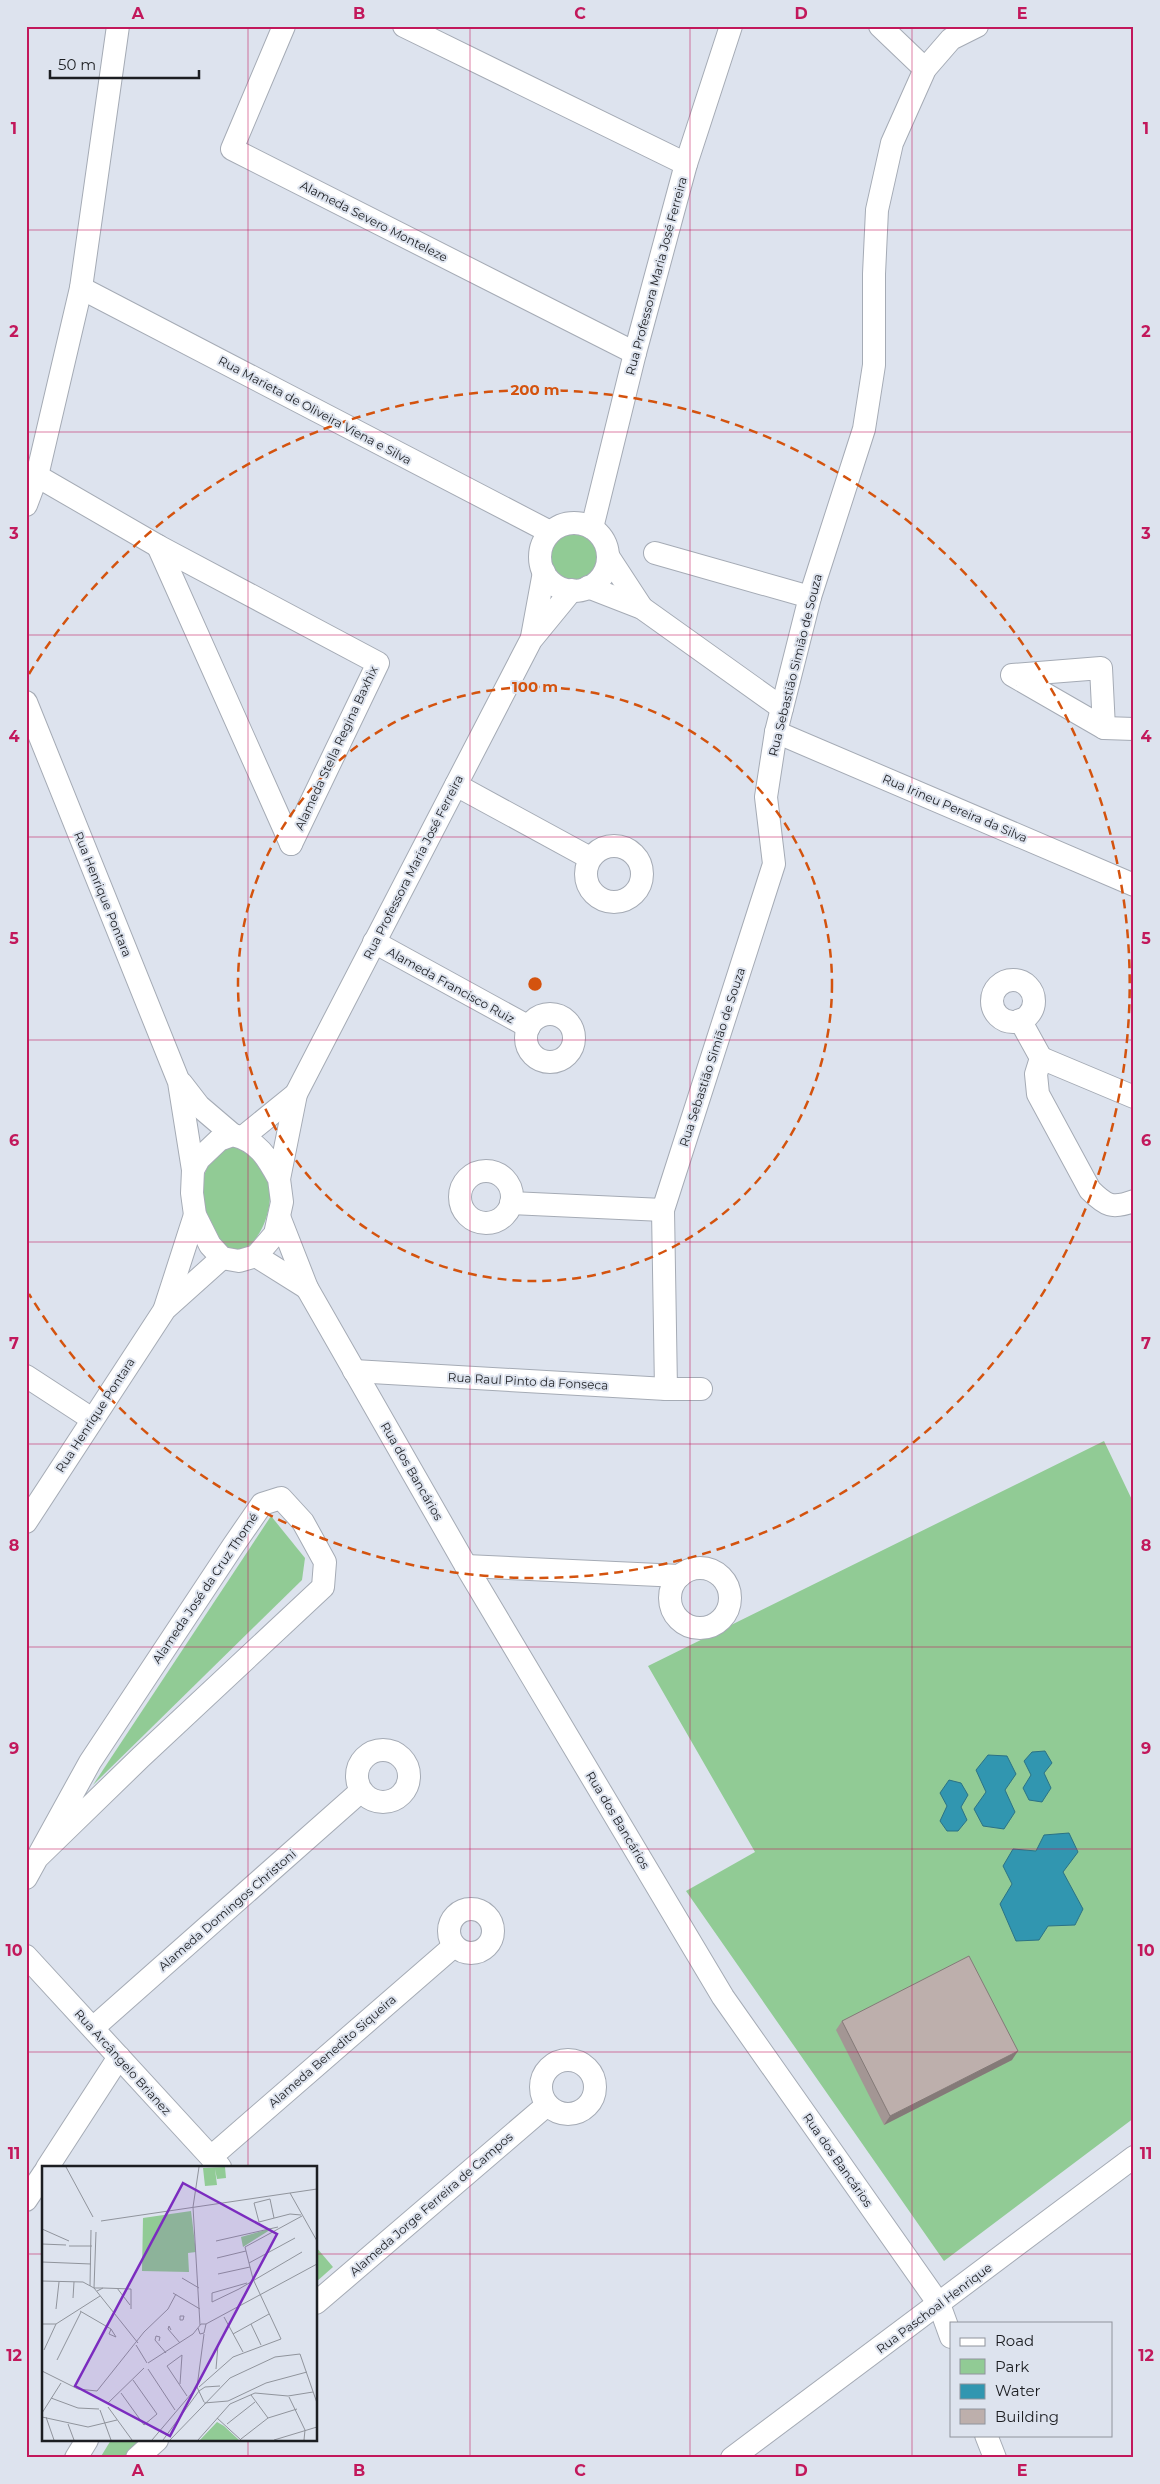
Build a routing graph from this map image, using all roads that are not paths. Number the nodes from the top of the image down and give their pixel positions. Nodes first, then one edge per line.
1 (118, 26) edge
2 (284, 26) edge
3 (404, 26) edge
4 (731, 26) edge
5 (880, 26) edge
6 (977, 26) edge
7 (925, 69) junction
8 (686, 164) junction
9 (81, 288) junction
10 (635, 353) junction
11 (37, 476) junction
12 (26, 505) edge
13 (592, 528) junction
14 (550, 532) junction
15 (158, 546) junction
16 (654, 553) dead end
17 (608, 556) junction
18 (544, 572) junction
19 (580, 589) junction
20 (810, 597) junction
21 (642, 608) junction
22 (531, 640) junction
23 (26, 702) edge
24 (26, 707) edge
25 (782, 708) junction
26 (1104, 728) dead end
27 (1134, 729) edge
28 (776, 732) junction
29 (456, 785) junction
30 (590, 858) dead end
31 (1134, 885) edge
32 (374, 942) junction
33 (1020, 1020) dead end
34 (529, 1028) dead end
35 (1041, 1058) junction
36 (179, 1082) junction
37 (296, 1094) junction
38 (1134, 1098) edge
39 (238, 1136) junction
40 (193, 1170) junction
41 (279, 1179) junction
42 (1134, 1202) edge
43 (511, 1203) dead end
44 (663, 1210) junction
45 (195, 1215) junction
46 (280, 1219) junction
47 (256, 1256) junction
48 (222, 1258) junction
49 (307, 1288) junction
50 (165, 1309) junction
51 (354, 1370) junction
52 (26, 1376) edge
53 (666, 1389) junction
54 (701, 1389) dead end
55 (92, 1419) junction
56 (26, 1522) edge
57 (466, 1566) junction
58 (680, 1576) dead end
59 (361, 1791) dead end
60 (38, 1857) junction
61 (26, 1878) edge
62 (454, 1946) dead end
63 (26, 1956) edge
64 (93, 2028) junction
65 (119, 2057) junction
66 (547, 2105) dead end
67 (1134, 2157) edge
68 (216, 2162) edge
69 (48, 2166) edge
70 (42, 2176) edge
71 (26, 2200) edge
72 (318, 2301) edge
73 (939, 2304) junction
74 (950, 2334) edge
75 (986, 2436) edge
76 (86, 2442) edge
77 (155, 2442) edge
78 (76, 2458) edge
79 (137, 2458) edge
80 (732, 2458) edge
81 (994, 2458) edge

1 - 9 street
2 - 10 street, Alameda Severo Monteleze
3 - 8 street
4 - 8 street, Rua Professora Maria José Ferreira
5 - 7 street
6 - 7 street, Rua Sebastião Simião de Souza
7 - 20 street, Rua Sebastião Simião de Souza
8 - 10 street, Rua Professora Maria José Ferreira
9 - 11 street
9 - 14 street, Rua Marieta de Oliveira Viena e Silva
10 - 13 street, Rua Professora Maria José Ferreira
11 - 12 street
11 - 15 street, Alameda Stella Regina Baxhix
13 - 14 street
13 - 17 street
14 - 18 street
15 - 15 street, Alameda Stella Regina Baxhix
16 - 20 street
17 - 19 street
17 - 21 street
18 - 19 street
18 - 22 street, Rua Professora Maria José Ferreira
19 - 21 street
19 - 22 street, Rua Professora Maria José Ferreira
20 - 25 street, Rua Sebastião Simião de Souza
21 - 25 street
22 - 29 street, Rua Professora Maria José Ferreira
23 - 24 street, Rua Henrique Pontara
24 - 36 street, Rua Henrique Pontara
25 - 28 street, Rua Sebastião Simião de Souza
26 - 27 street
28 - 31 street, Rua Irineu Pereira da Silva
28 - 44 street, Rua Sebastião Simião de Souza
29 - 30 street
29 - 32 street, Rua Professora Maria José Ferreira
32 - 34 street, Alameda Francisco Ruiz
32 - 37 street, Rua Professora Maria José Ferreira
33 - 35 street
35 - 38 street
35 - 42 street
36 - 39 street, Rua Henrique Pontara
36 - 40 street, Rua Henrique Pontara
37 - 39 street, Rua Professora Maria José Ferreira
37 - 41 street, Rua Professora Maria José Ferreira
39 - 40 street
39 - 41 street
40 - 45 street
41 - 46 street
43 - 44 street
44 - 53 street, Rua Sebastião Simião de Souza
45 - 48 street
45 - 50 street, Rua Henrique Pontara
46 - 47 street
46 - 49 street, Rua dos Bancários
47 - 48 street
47 - 49 street, Rua dos Bancários
48 - 50 street, Rua Henrique Pontara
49 - 51 street, Rua dos Bancários
50 - 55 street, Rua Henrique Pontara
51 - 53 street, Rua Raul Pinto da Fonseca
51 - 57 street, Rua dos Bancários
52 - 55 street
53 - 54 street, Rua Raul Pinto da Fonseca
55 - 56 street, Rua Henrique Pontara
57 - 58 street
57 - 73 street, Rua dos Bancários
59 - 64 street, Alameda Domingos Christoni
60 - 60 street, Alameda José da Cruz Thomé
60 - 61 street, Alameda José da Cruz Thomé
62 - 68 street, Alameda Benedito Siqueira
63 - 64 street, Rua Arcângelo Brianez
64 - 65 street, Rua Arcângelo Brianez
65 - 68 street, Rua Arcângelo Brianez
65 - 69 street
66 - 72 street, Alameda Jorge Ferreira de Campos
67 - 73 street, Rua Paschoal Henrique
70 - 71 street
73 - 74 street, Rua dos Bancários
73 - 80 street, Rua Paschoal Henrique
75 - 81 street
76 - 78 street
77 - 79 street

